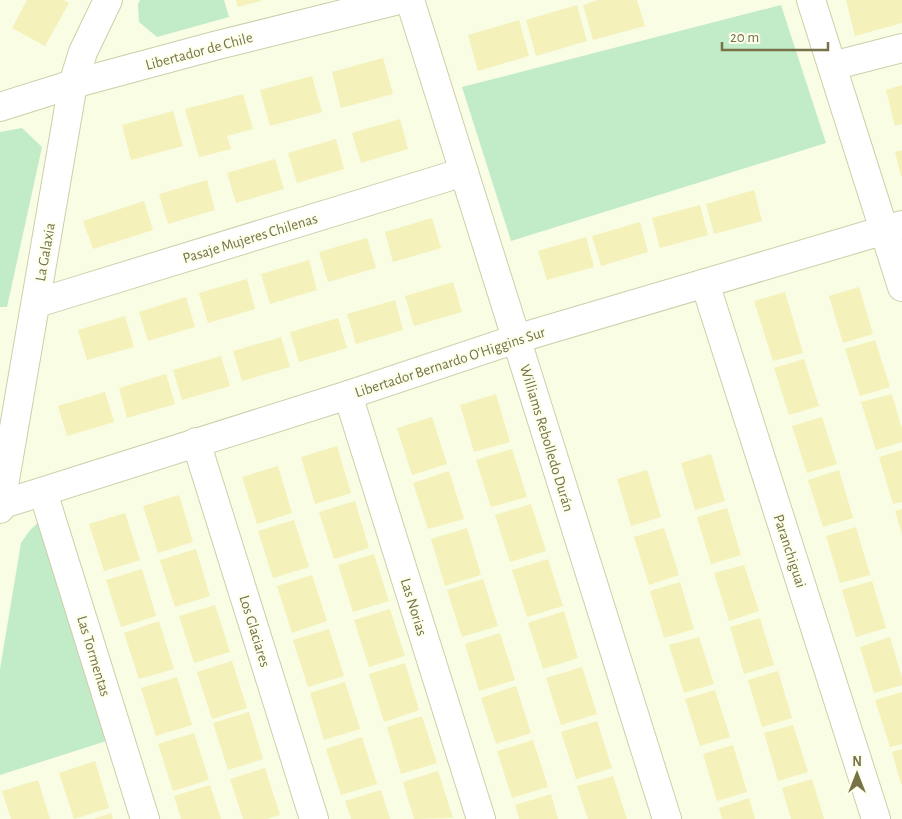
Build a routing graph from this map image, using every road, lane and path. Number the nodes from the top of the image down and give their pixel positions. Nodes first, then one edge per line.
1 (108, 0) edge
2 (399, 0) edge
3 (410, 0) edge
4 (811, 0) edge
5 (902, 48) edge
6 (832, 66) junction
7 (74, 84) junction
8 (0, 107) edge
9 (464, 172) junction
10 (893, 227) edge
11 (705, 283) junction
12 (902, 287) edge
13 (37, 303) junction
14 (516, 339) junction
15 (348, 395) junction
16 (196, 442) junction
17 (43, 492) junction
18 (0, 506) edge
19 (145, 819) edge
20 (314, 819) edge
21 (481, 819) edge
22 (667, 819) edge
23 (876, 819) edge

1 - 7 street, La Galaxia
2 - 7 street, Libertador de Chile
3 - 9 street, Williams Rebolledo Durán
4 - 6 street
5 - 6 street
6 - 10 street
7 - 8 street, Libertador de Chile
7 - 13 street, La Galaxia
9 - 13 street, Pasaje Mujeres Chilenas
9 - 14 street, Williams Rebolledo Durán
10 - 11 street, Libertador Bernardo O'Higgins Sur
10 - 12 street
11 - 14 street, Libertador Bernardo O'Higgins Sur
11 - 23 street, Paranchiguai
13 - 18 street, La Galaxia
14 - 15 street, Libertador Bernardo O'Higgins Sur
14 - 22 street, Williams Rebolledo Durán
15 - 16 street, Libertador Bernardo O'Higgins Sur
15 - 21 street, Las Norias
16 - 17 street, Libertador Bernardo O'Higgins Sur
16 - 20 street, Los Glaciares
17 - 18 street, Libertador Bernardo O'Higgins Sur
17 - 19 street, Las Tormentas

